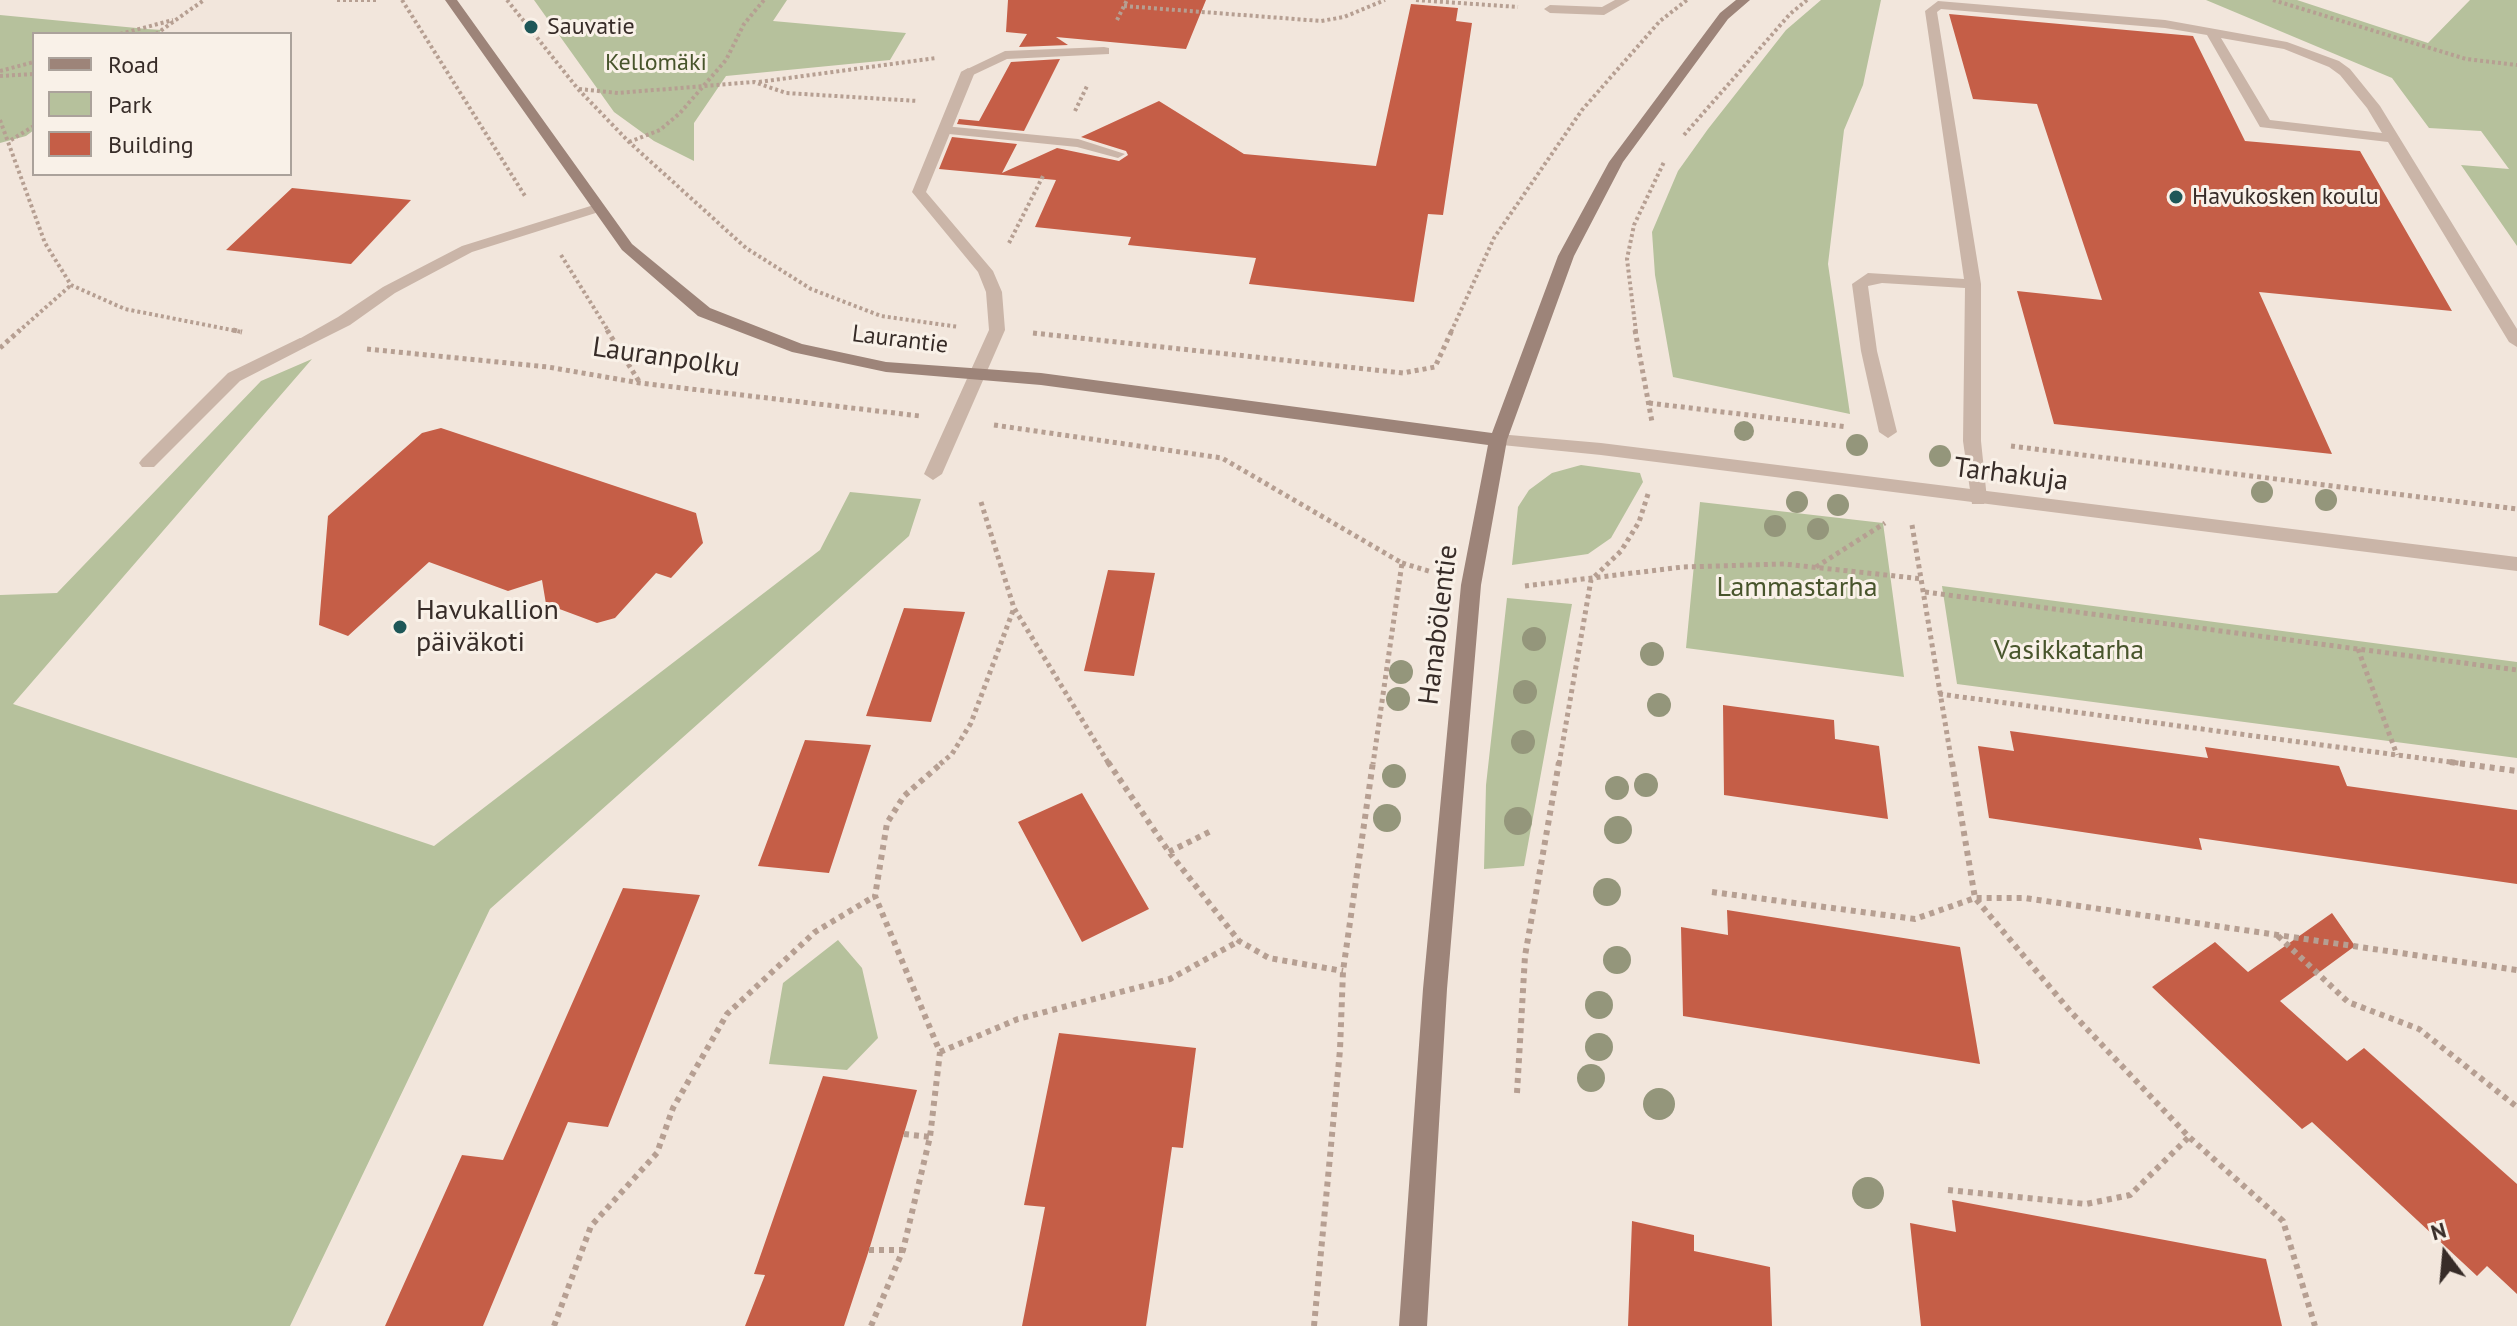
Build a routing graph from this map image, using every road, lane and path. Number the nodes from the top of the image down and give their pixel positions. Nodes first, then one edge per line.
1 (204, 0) edge
2 (337, 0) edge
3 (379, 0) edge
4 (402, 0) edge
5 (451, 0) edge
6 (507, 0) edge
7 (764, 0) edge
8 (1385, 0) edge
9 (1416, 0) edge
10 (1624, 0) edge
11 (1687, 0) edge
12 (1744, 0) edge
13 (1807, 0) edge
14 (2273, 0) edge
15 (1124, 6) dead end
16 (1550, 9) joint
17 (176, 19) junction
18 (127, 32) edge
19 (159, 32) edge
20 (2212, 33) junction
21 (1104, 51) dead end
22 (1005, 55) junction
23 (32, 63) edge
24 (2517, 65) edge
25 (0, 73) edge
26 (32, 74) edge
27 (754, 82) junction
28 (702, 84) junction
29 (578, 89) junction
30 (956, 104) junction
31 (0, 120) edge
32 (32, 127) edge
33 (944, 130) junction
34 (2392, 138) junction
35 (10, 140) junction
36 (629, 142) junction
37 (1674, 145) dead end
38 (1118, 154) dead end
39 (1667, 157) dead end
40 (597, 208) junction
41 (541, 223) junction
42 (1973, 284) junction
43 (71, 285) junction
44 (997, 330) junction
45 (2517, 342) edge
46 (300, 343) junction
47 (0, 348) edge
48 (979, 372) junction
49 (640, 383) junction
50 (1649, 403) junction
51 (959, 421) junction
52 (1888, 432) joint
53 (1654, 435) dead end
54 (1498, 440) junction
55 (1972, 441) junction
56 (148, 463) dead end
57 (933, 474) dead end
58 (1651, 485) dead end
59 (1907, 499) junction
60 (1978, 499) junction
61 (981, 502) dead end
62 (2517, 509) edge
63 (1402, 563) junction
64 (2517, 564) edge
65 (1815, 567) junction
66 (1432, 572) dead end
67 (1923, 579) junction
68 (1591, 580) junction
69 (1525, 586) dead end
70 (1925, 592) junction
71 (1014, 608) junction
72 (2358, 649) junction
73 (2517, 670) edge
74 (1939, 694) junction
75 (2397, 755) junction
76 (2517, 771) edge
77 (1213, 830) dead end
78 (1169, 852) junction
79 (1712, 892) dead end
80 (875, 896) junction
81 (1975, 898) junction
82 (2277, 935) junction
83 (1239, 941) junction
84 (2517, 970) edge
85 (1343, 971) junction
86 (940, 1052) junction
87 (1517, 1093) dead end
88 (2517, 1107) edge
89 (904, 1134) dead end
90 (930, 1137) junction
91 (2189, 1137) junction
92 (1948, 1190) dead end
93 (869, 1250) dead end
94 (903, 1250) junction
95 (554, 1326) edge
96 (871, 1326) edge
97 (1314, 1326) edge
98 (1413, 1326) edge
99 (2315, 1326) edge

1 - 17 path
2 - 3 path
4 - 41 path
5 - 40 main road, Laurantie
6 - 29 path
7 - 28 path
8 - 15 path
9 - 16 path
10 - 16 street
11 - 44 path
12 - 54 main road, Hanabölentie
13 - 37 path
14 - 24 path
17 - 18 path
17 - 19 path
20 - 34 street
20 - 34 street
20 - 42 street
21 - 22 street
22 - 27 path
22 - 30 street
23 - 25 path
25 - 26 path
27 - 28 path
27 - 30 path
28 - 29 path
28 - 36 path
29 - 36 path
30 - 33 street
31 - 35 path
32 - 35 path
33 - 38 street
33 - 44 street
34 - 45 street
35 - 43 path
36 - 44 path
39 - 50 path
40 - 41 street
40 - 48 main road, Laurantie
41 - 46 street
41 - 49 path
42 - 52 street
42 - 55 street
43 - 46 path, Lauranpolku
43 - 47 path
44 - 48 street
46 - 49 path, Lauranpolku
46 - 56 street
48 - 51 street
48 - 54 main road, Laurantie
49 - 51 path, Lauranpolku
50 - 52 path
50 - 53 path
51 - 57 street
51 - 63 path, Lauranpolku
54 - 59 street, Tarhakuja
54 - 98 main road, Hanabölentie
55 - 60 street
55 - 62 path
58 - 68 path
59 - 60 street, Tarhakuja
59 - 65 path
59 - 67 path
60 - 64 street, Tarhakuja
61 - 71 path
63 - 66 path, Lauranpolku
63 - 85 path
65 - 67 path
65 - 68 path
67 - 70 path
68 - 69 path
68 - 87 path
70 - 72 path
70 - 74 path
71 - 78 path
71 - 80 path
72 - 73 path
72 - 75 path
74 - 75 path
74 - 81 path
75 - 76 path
77 - 78 path
78 - 83 path
79 - 81 path
80 - 86 path
80 - 95 path
81 - 82 path
81 - 91 path
82 - 84 path
82 - 88 path
83 - 85 path
83 - 86 path
85 - 97 path
86 - 90 path
89 - 90 path
90 - 94 path
91 - 92 path
91 - 99 path
93 - 94 path
94 - 96 path

